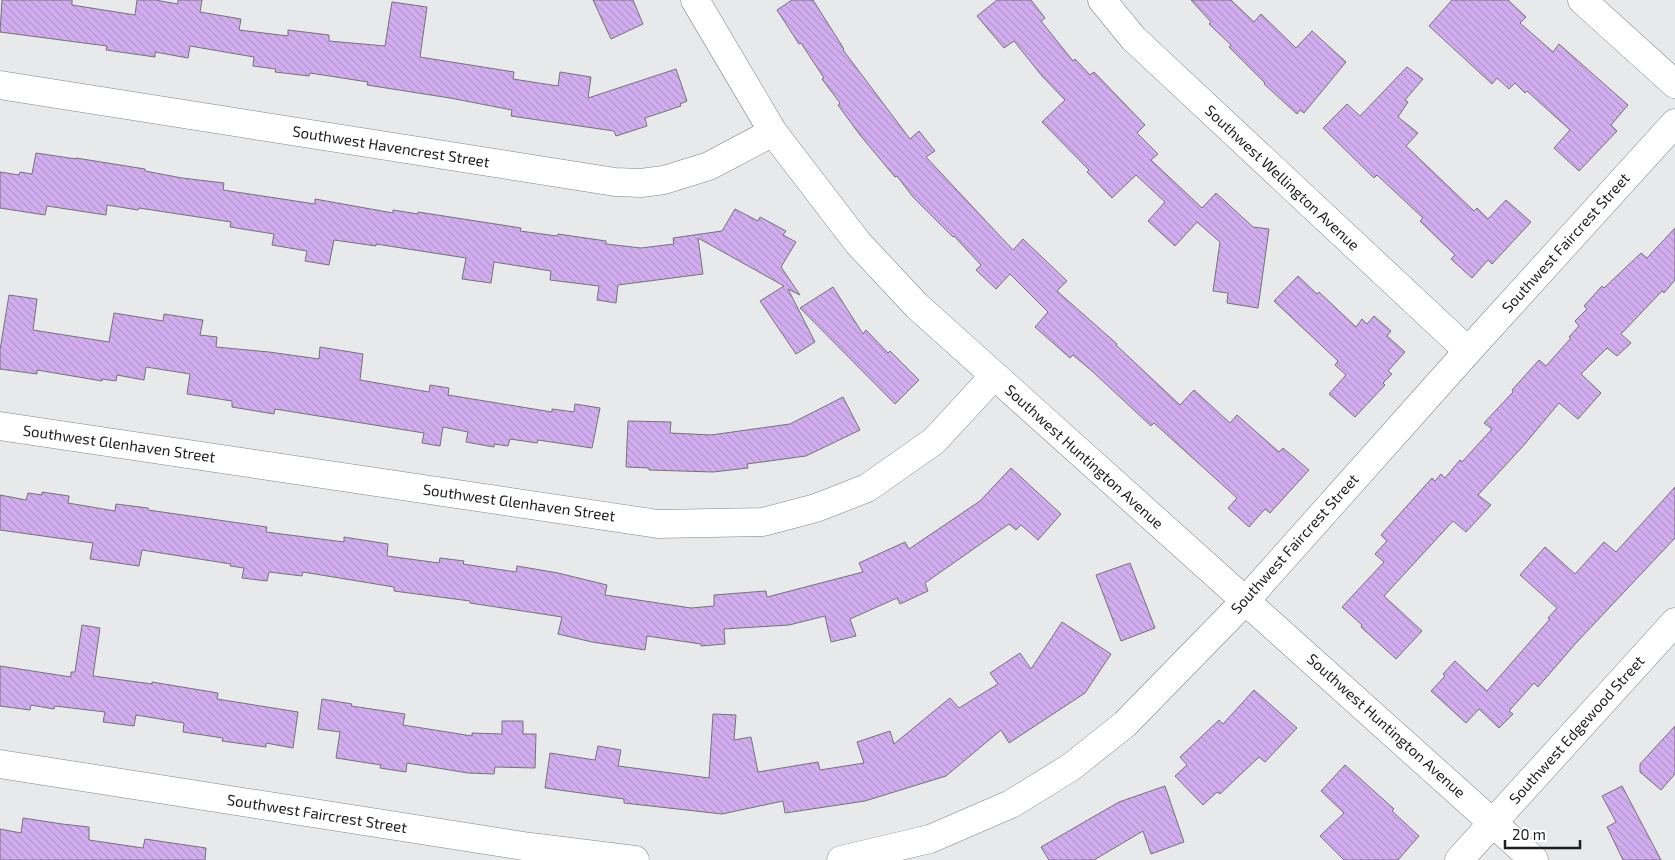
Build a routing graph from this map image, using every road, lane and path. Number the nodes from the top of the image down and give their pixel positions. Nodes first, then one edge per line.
1 (695, 0) edge
2 (1102, 0) edge
3 (1582, 0) edge
4 (1675, 84) edge
5 (0, 85) edge
6 (1675, 123) edge
7 (772, 132) junction
8 (1468, 352) junction
9 (994, 376) junction
10 (0, 426) edge
11 (1246, 600) junction
12 (1675, 622) edge
13 (0, 764) edge
14 (1493, 822) junction
15 (530, 854) edge
16 (635, 860) edge
17 (841, 860) edge
18 (1459, 860) edge
19 (1534, 860) edge

1 - 7 street, Southwest Huntington Avenue
2 - 8 street, Southwest Wellington Avenue
3 - 4 street
5 - 7 street, Southwest Havencrest Street
6 - 8 street, Southwest Faircrest Street
7 - 9 street, Southwest Huntington Avenue
8 - 11 street, Southwest Faircrest Street
9 - 10 street, Southwest Glenhaven Street
9 - 11 street, Southwest Huntington Avenue
11 - 14 street, Southwest Huntington Avenue
11 - 17 street, Southwest Faircrest Street
12 - 14 street, Southwest Edgewood Street
13 - 15 street, Southwest Faircrest Street
14 - 18 street, Southwest Edgewood Street
14 - 19 street, Southwest Huntington Avenue
15 - 16 street, Southwest Faircrest Street

